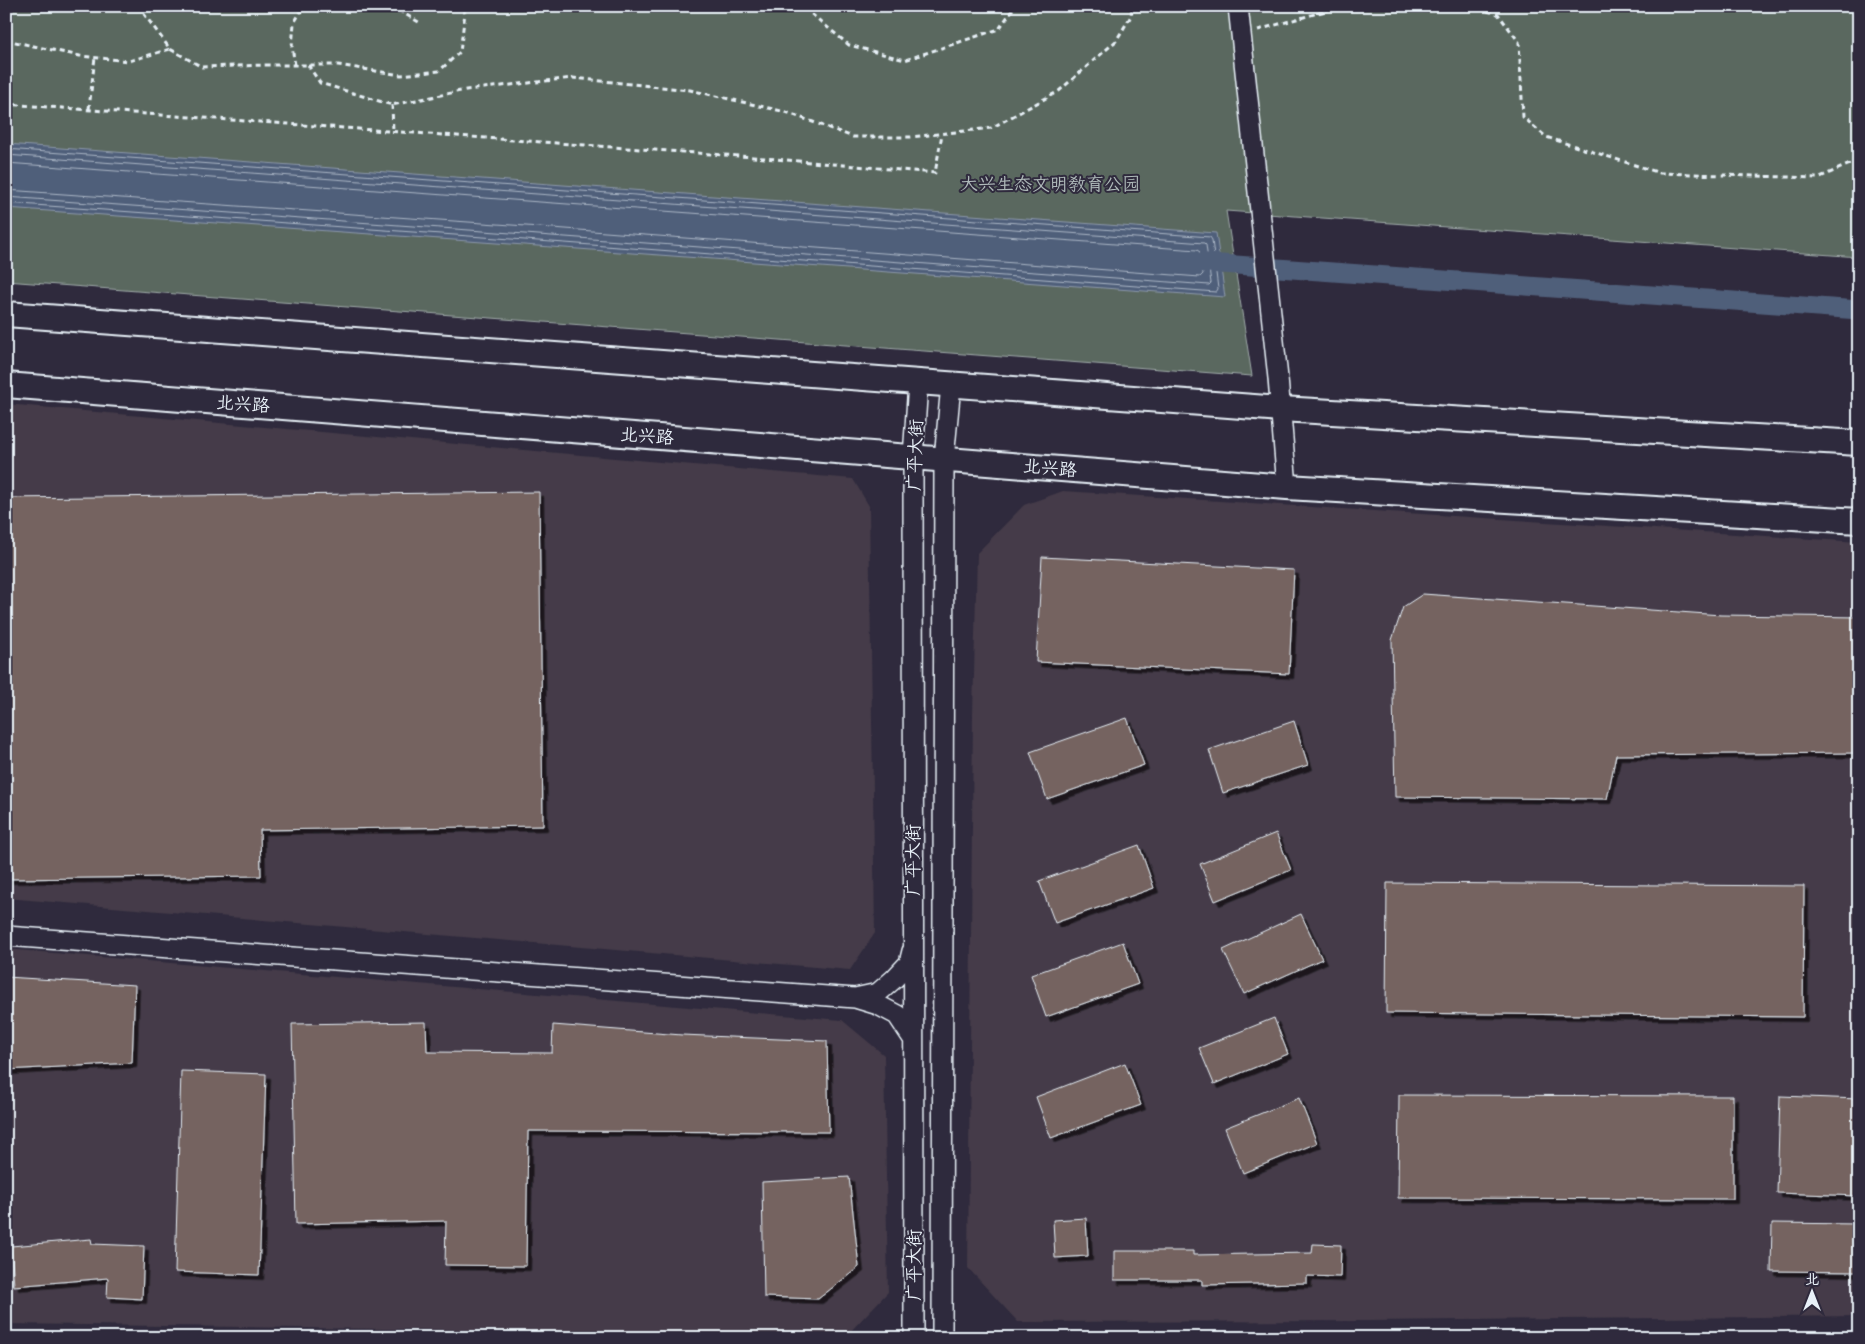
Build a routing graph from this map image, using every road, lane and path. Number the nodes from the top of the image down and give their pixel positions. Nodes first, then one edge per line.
1 (138, 6) edge
2 (304, 6) edge
3 (391, 6) edge
4 (462, 6) edge
5 (809, 6) edge
6 (1015, 6) edge
7 (1132, 6) edge
8 (1238, 6) edge
9 (1342, 6) edge
10 (1470, 6) edge
11 (1325, 9) edge
12 (422, 24) dead end
13 (1241, 35) junction
14 (6, 40) edge
15 (170, 49) junction
16 (95, 57) junction
17 (295, 65) junction
18 (308, 65) junction
19 (6, 104) edge
20 (392, 105) junction
21 (89, 110) junction
22 (393, 131) junction
23 (942, 134) junction
24 (1859, 160) edge
25 (6, 314) edge
26 (918, 383) junction
27 (6, 385) edge
28 (951, 385) junction
29 (1281, 410) junction
30 (1859, 443) edge
31 (913, 457) junction
32 (944, 459) junction
33 (1287, 487) junction
34 (1859, 520) edge
35 (6, 936) edge
36 (913, 947) junction
37 (855, 998) junction
38 (913, 1039) junction
39 (914, 1338) edge
40 (942, 1338) edge

1 - 15 path
2 - 17 path
3 - 12 path
4 - 18 path
5 - 6 path
7 - 23 path
8 - 13 street
9 - 11 path
10 - 24 path
11 - 13 path
13 - 29 street
14 - 16 path
15 - 16 path
15 - 17 path
16 - 21 path
17 - 18 path
18 - 20 path
19 - 21 path
20 - 22 path
20 - 23 path
21 - 22 path
22 - 23 path
25 - 26 main road
26 - 28 main road
26 - 31 street, 广平大街
27 - 31 main road, 北兴路
28 - 29 main road
28 - 32 street, 广平大街
29 - 30 main road
29 - 33 street
31 - 32 main road, 北兴路
31 - 36 street, 广平大街
32 - 33 main road, 北兴路
32 - 40 street, 广平大街
33 - 34 main road, 北兴路
35 - 37 street
36 - 37 street
36 - 38 street, 广平大街
37 - 38 street
38 - 39 street, 广平大街

